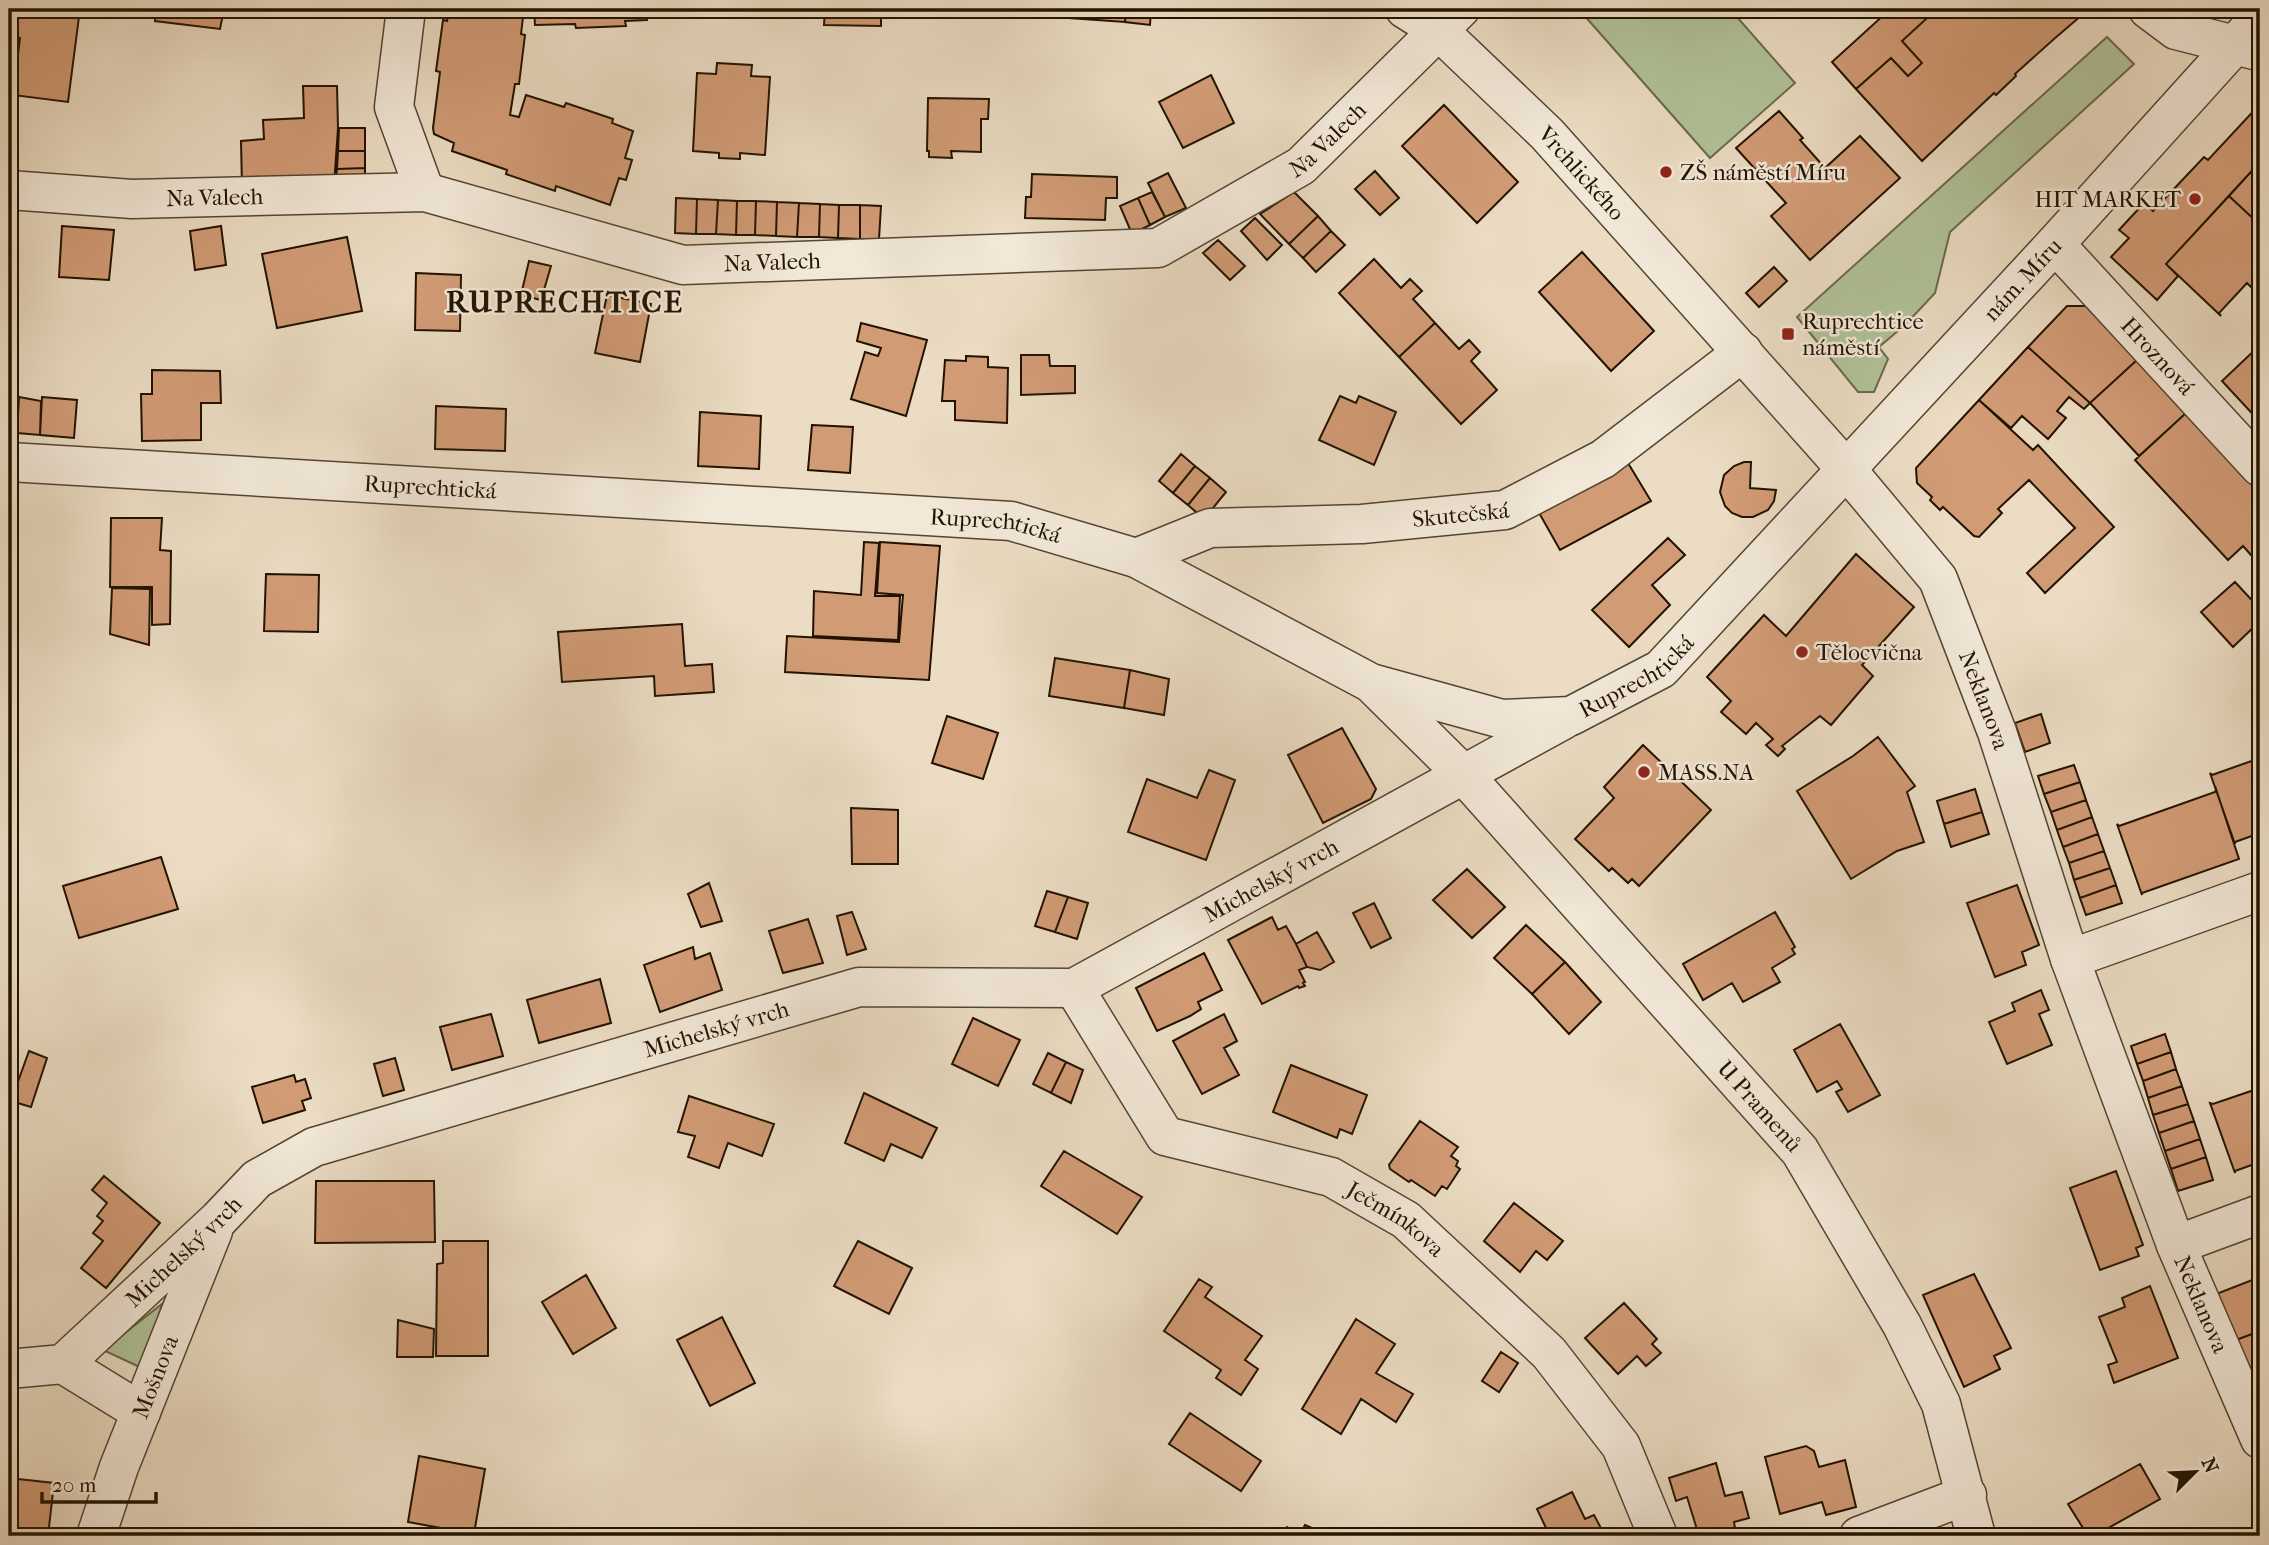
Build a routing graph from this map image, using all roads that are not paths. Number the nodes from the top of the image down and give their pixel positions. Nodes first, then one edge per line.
1 (406, 9) edge
2 (1405, 9) edge
3 (2148, 9) edge
4 (1448, 19) edge
5 (2252, 38) edge
6 (9, 190) edge
7 (425, 192) junction
8 (2054, 244) junction
9 (1743, 352) junction
10 (9, 462) edge
11 (2260, 467) edge
12 (1846, 469) junction
13 (1136, 558) junction
14 (1371, 683) junction
15 (1572, 716) junction
16 (1464, 775) junction
17 (2260, 891) edge
18 (2070, 959) junction
19 (1074, 988) junction
20 (2260, 1214) edge
21 (218, 1220) junction
22 (2176, 1245) junction
23 (63, 1364) junction
24 (9, 1369) edge
25 (141, 1412) junction
26 (2260, 1439) edge
27 (1966, 1495) junction
28 (96, 1536) edge
29 (1658, 1536) edge
30 (1859, 1536) edge
31 (1976, 1536) edge

1 - 7 street
2 - 4 street, Vrchlického
3 - 5 street, nám. Míru
4 - 7 street, Na Valech
4 - 9 street, Vrchlického
5 - 8 street, nám. Míru
6 - 7 street, Na Valech
8 - 11 street, Hroznová
8 - 12 street, nám. Míru
9 - 12 street
9 - 13 street, Skutečská
10 - 13 street, Ruprechtická
12 - 15 street, Ruprechtická
12 - 18 street, Neklanova
13 - 14 street, Ruprechtická
14 - 15 street, Ruprechtická
14 - 16 street
15 - 16 street, Michelský vrch
16 - 19 street, Michelský vrch
16 - 27 street, U Pramenů
17 - 18 street
18 - 22 street, Neklanova
19 - 21 street, Michelský vrch
19 - 29 street, Ječmínkova
20 - 22 street, Neklanova
21 - 23 street, Michelský vrch
21 - 25 street, Mošnova
22 - 26 street, Neklanova
23 - 24 street
23 - 25 street
25 - 28 street, Mošnova
27 - 30 street
27 - 31 street, U Pramenů

